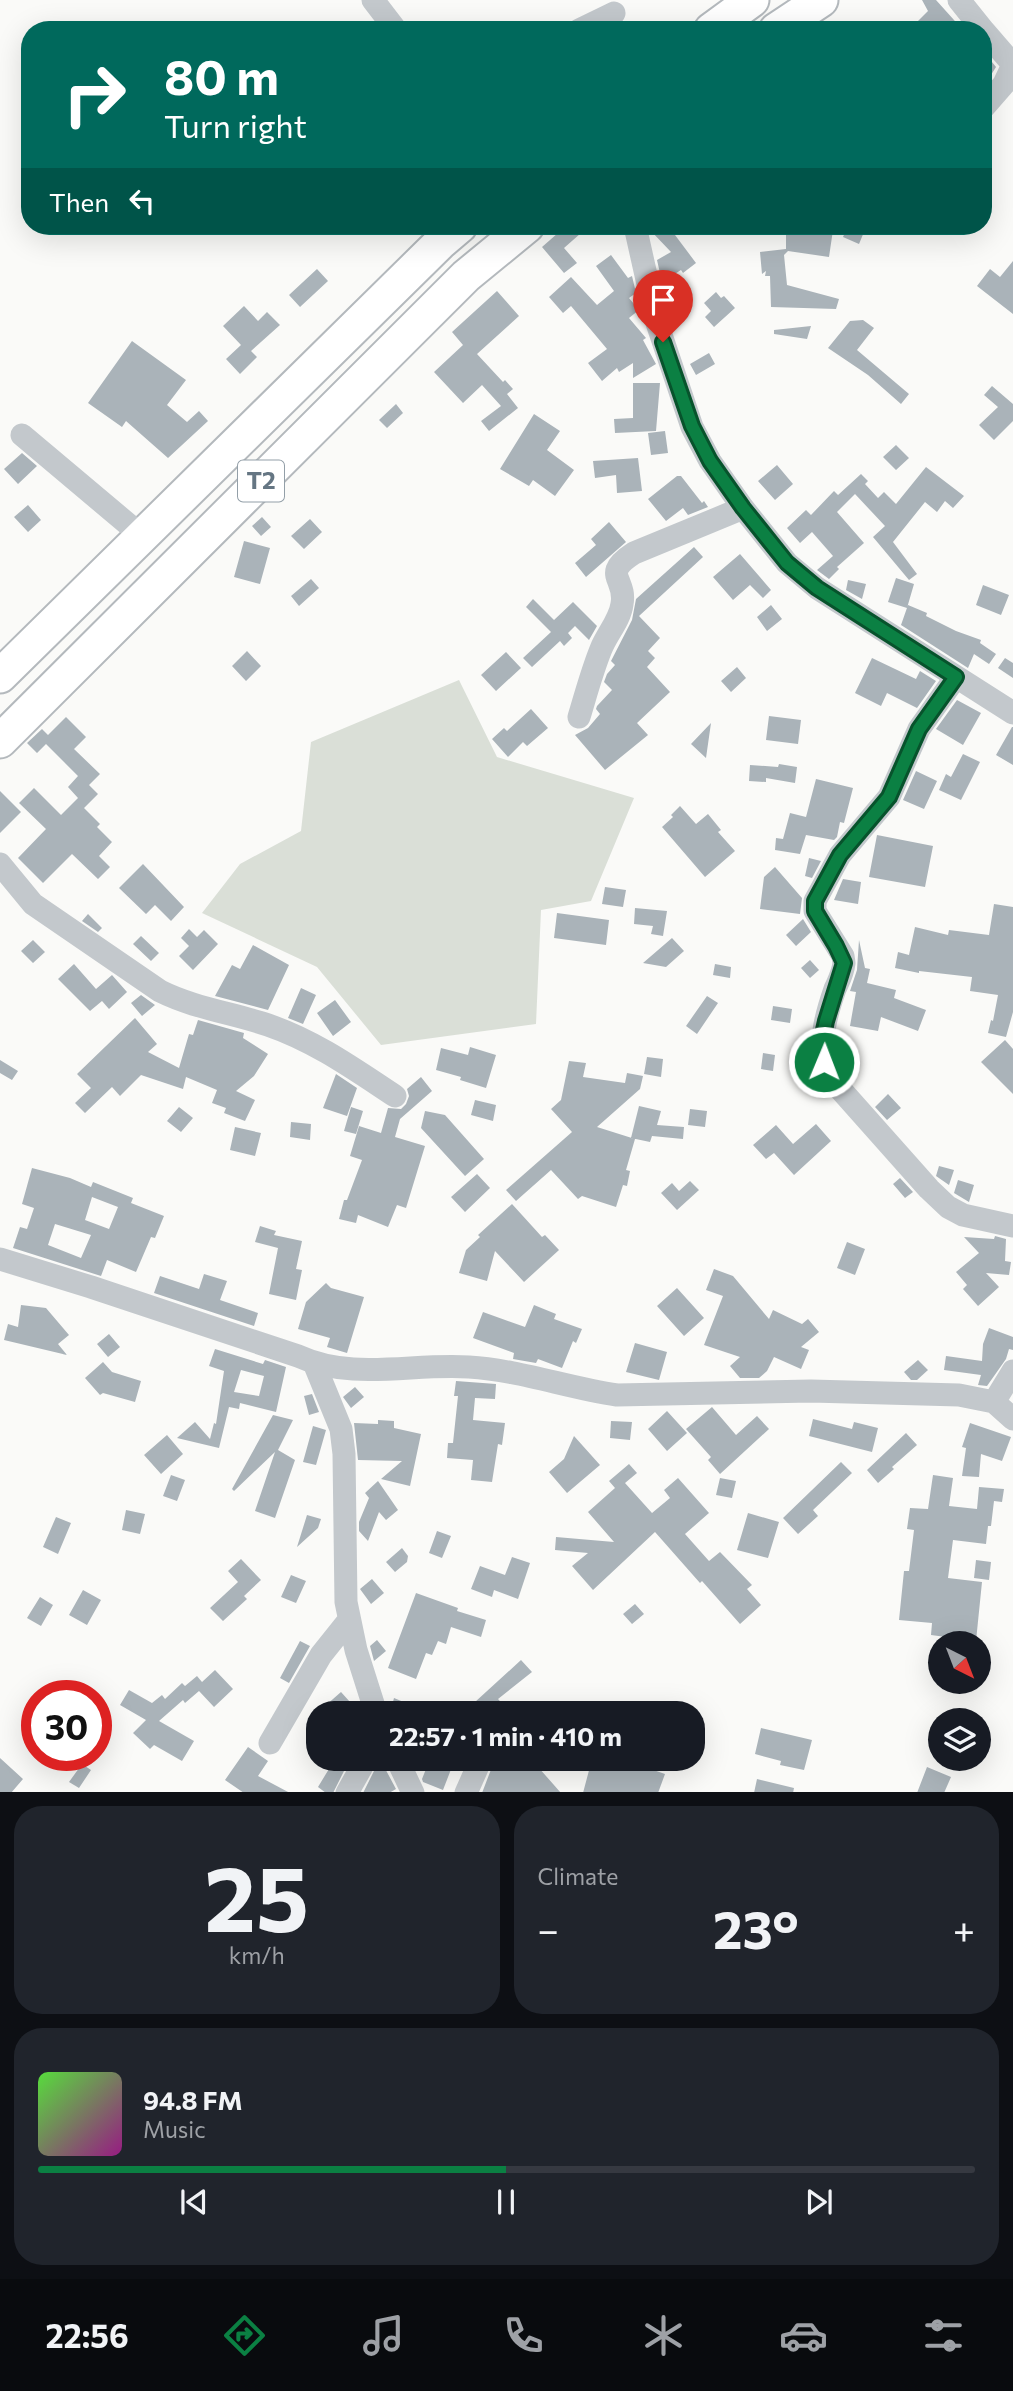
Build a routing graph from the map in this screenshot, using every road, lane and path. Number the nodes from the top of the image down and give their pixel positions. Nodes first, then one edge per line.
1 (373, 0) edge
2 (752, 0) edge
3 (821, 0) edge
4 (959, 0) edge
5 (614, 13) dead end
6 (389, 21) edge
7 (598, 21) edge
8 (723, 21) edge
9 (795, 21) edge
10 (976, 21) edge
11 (992, 40) edge
12 (992, 98) edge
13 (449, 235) edge
14 (516, 235) edge
15 (637, 235) edge
16 (22, 435) dead end
17 (743, 508) junction
18 (142, 536) junction
19 (0, 676) edge
20 (956, 677) junction
21 (1008, 703) edge
22 (579, 717) dead end
23 (0, 741) edge
24 (0, 864) edge
25 (395, 1096) dead end
26 (1013, 1226) edge
27 (0, 1259) edge
28 (314, 1363) junction
29 (1013, 1371) edge
30 (994, 1402) junction
31 (1013, 1419) edge
32 (349, 1620) junction
33 (372, 1701) edge
34 (270, 1744) dead end
35 (359, 1771) edge
36 (403, 1771) edge
37 (476, 1771) edge
38 (348, 1792) edge
39 (413, 1792) edge
40 (466, 1792) edge

1 - 6 street
2 - 8 highway
3 - 9 highway
4 - 10 street
5 - 7 street
11 - 12 street
13 - 18 highway, T2
14 - 23 highway, T2
15 - 17 street
16 - 18 street
17 - 20 street
17 - 22 street
18 - 19 highway, T2
20 - 21 street
20 - 26 street
24 - 25 street
27 - 28 street
28 - 30 street
28 - 32 street
29 - 30 street
30 - 31 street
32 - 33 street
32 - 34 street
35 - 38 street
36 - 39 street
37 - 40 street

